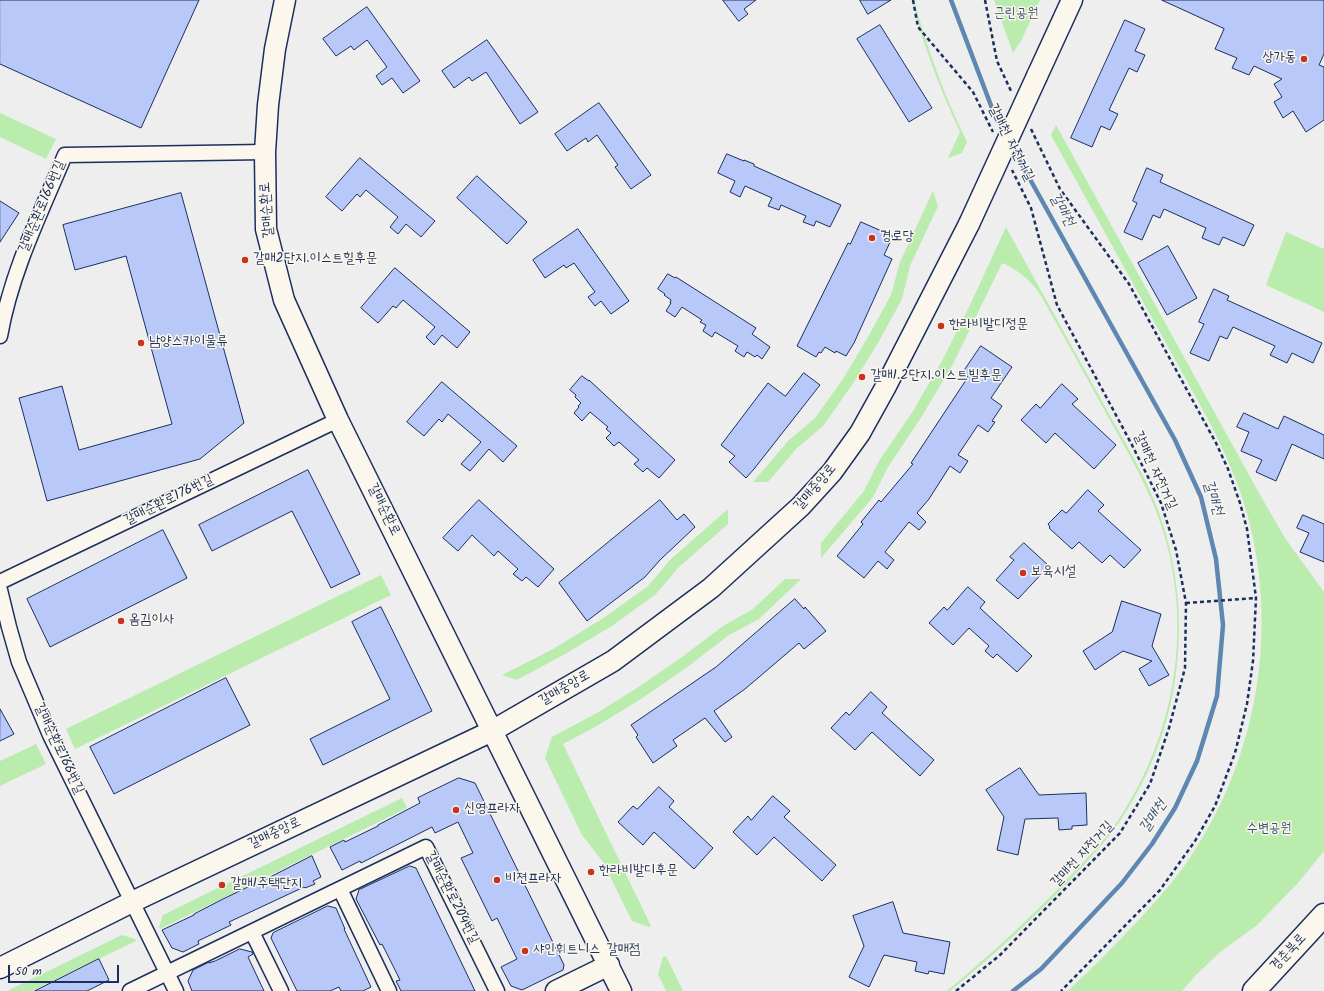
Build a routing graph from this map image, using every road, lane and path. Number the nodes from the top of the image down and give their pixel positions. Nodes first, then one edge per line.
1 (285, 0) edge
2 (913, 0) edge
3 (985, 0) edge
4 (1072, 0) edge
5 (1014, 97) dead end
6 (1028, 125) dead end
7 (993, 133) dead end
8 (265, 152) junction
9 (1011, 167) dead end
10 (0, 336) edge
11 (338, 420) junction
12 (0, 582) edge
13 (0, 590) edge
14 (1256, 598) junction
15 (1188, 603) junction
16 (492, 731) junction
17 (340, 889) junction
18 (132, 902) junction
19 (1324, 915) edge
20 (252, 932) junction
21 (608, 965) junction
22 (0, 968) edge
23 (167, 973) junction
24 (130, 991) edge
25 (176, 991) edge
26 (281, 991) edge
27 (389, 991) edge
28 (497, 991) edge
29 (556, 991) edge
30 (621, 991) edge
31 (956, 991) edge
32 (1061, 991) edge
33 (1254, 991) edge

1 - 8 street, 갈매순환로
2 - 7 path, 갈매천 자전거길
3 - 5 path, 갈매천 자전거길
4 - 16 street, 갈매중앙로, bridge
6 - 14 path, 갈매천 자전거길
8 - 10 street, 갈매순환로166번길
8 - 11 street, 갈매순환로
9 - 15 path, 갈매천 자전거길
11 - 12 street, 갈매순환로176번길
11 - 16 street, 갈매순환로
13 - 18 street, 갈매순환로166번길
14 - 15 path
14 - 32 path, 갈매천 자전거길
15 - 31 path, 갈매천 자전거길
16 - 18 street, 갈매중앙로
16 - 21 street, 갈매순환로
17 - 20 street, 갈매순환로204번길
17 - 27 street
17 - 28 street, 갈매순환로204번길
18 - 22 street, 갈매중앙로
18 - 23 street, 갈매순환로166번길
19 - 33 main road, 경춘북로
20 - 23 street, 갈매순환로204번길
20 - 26 street
21 - 29 street
21 - 30 street, 갈매순환로
23 - 24 street, 갈매순환로204번길
23 - 25 street, 갈매순환로166번길

